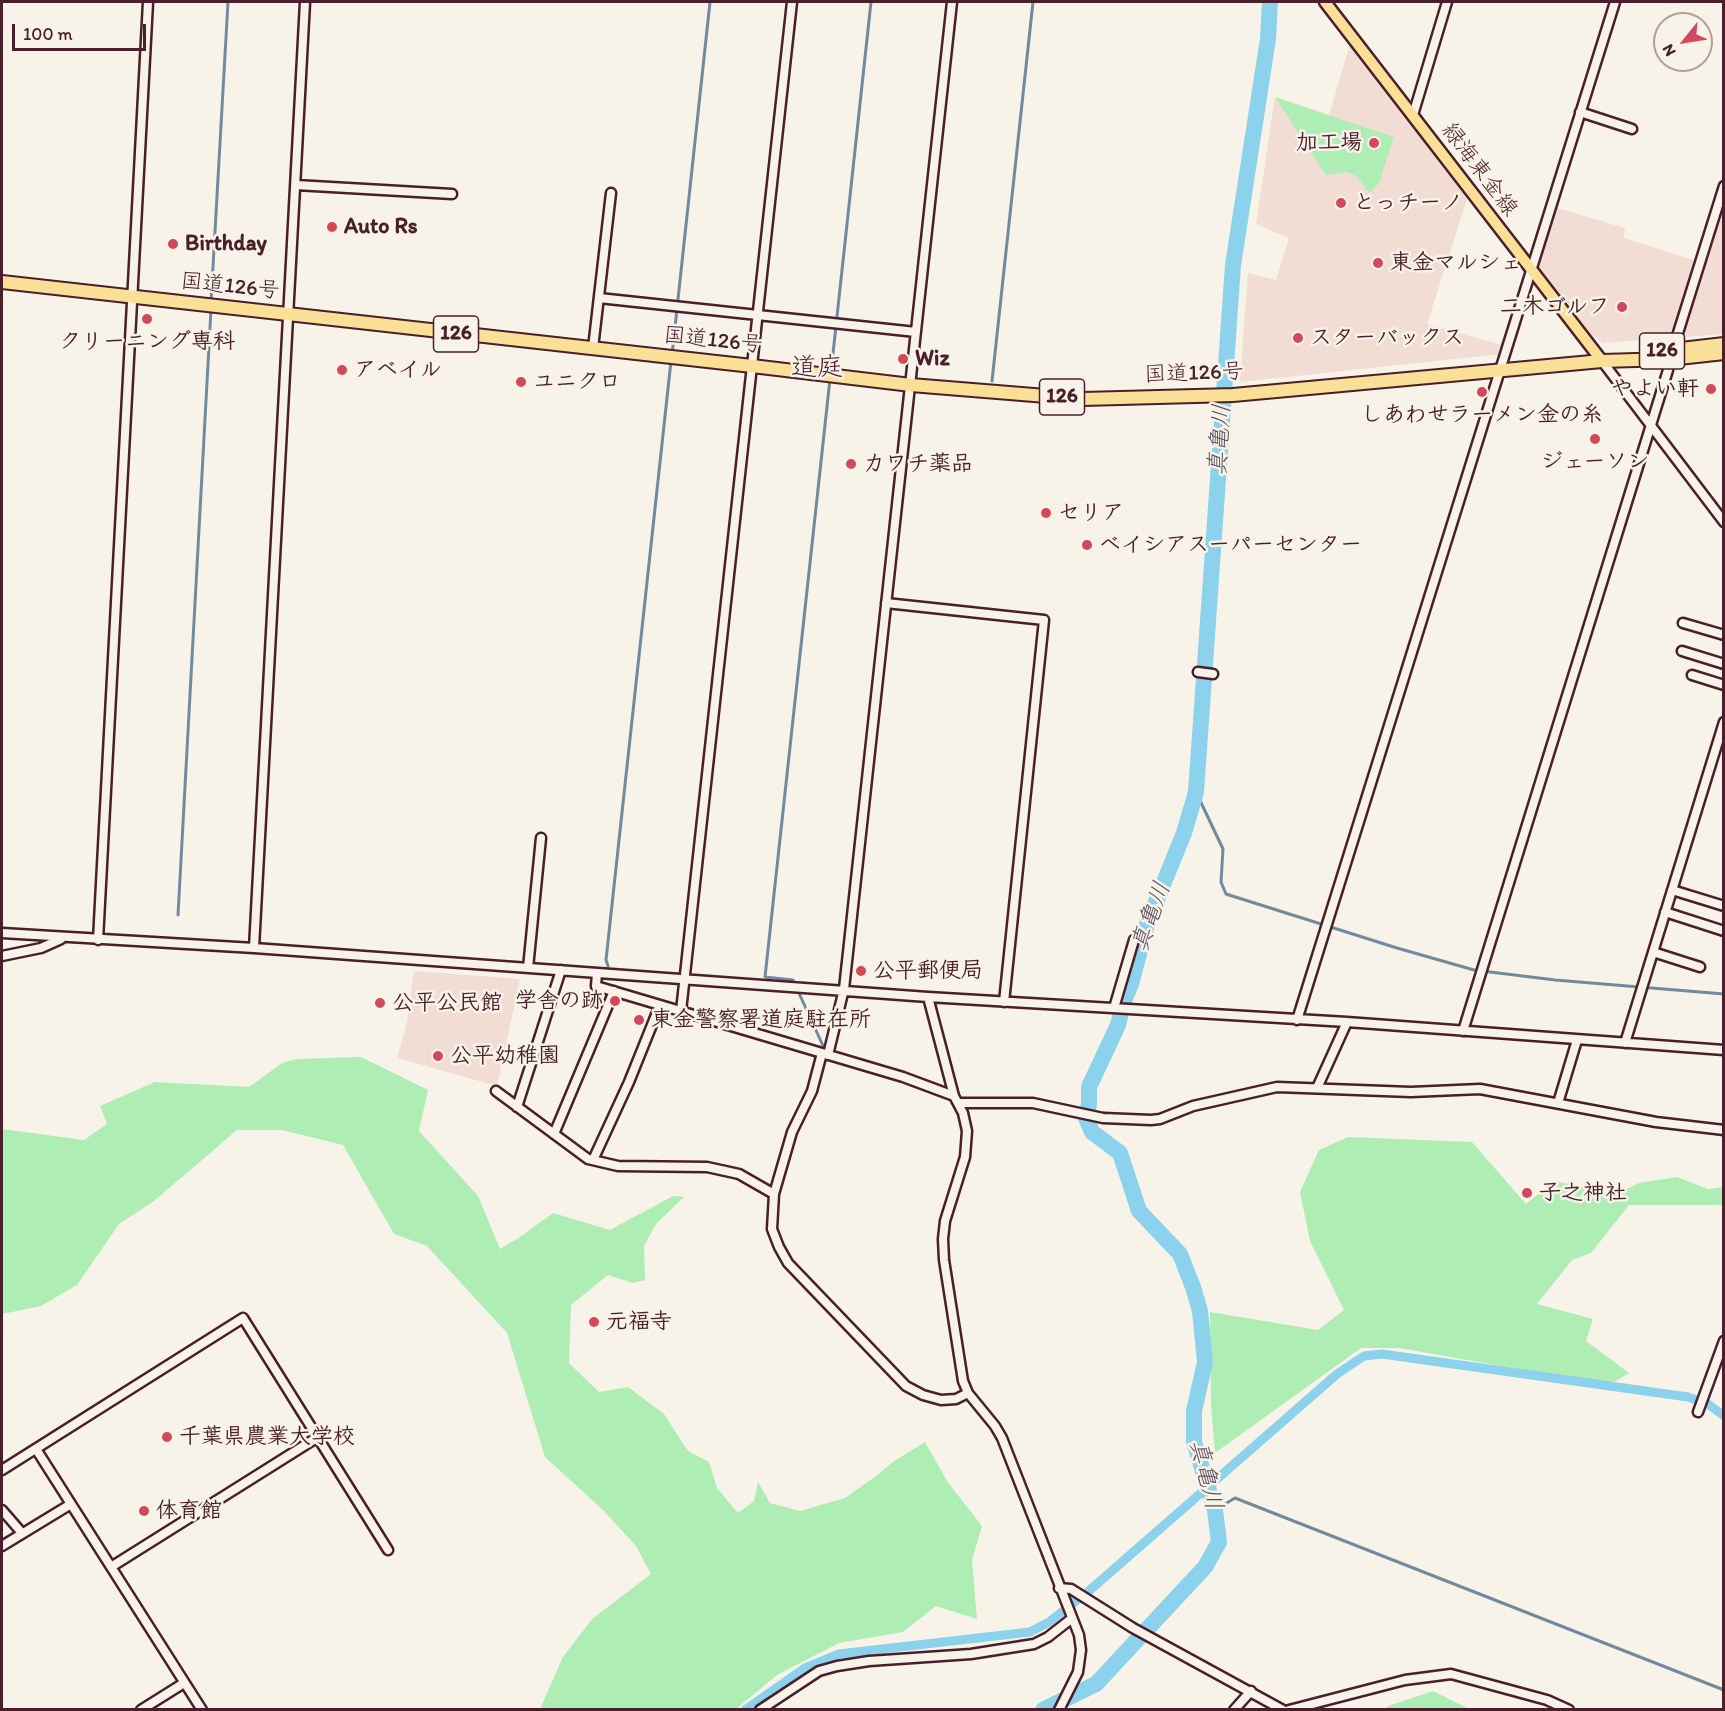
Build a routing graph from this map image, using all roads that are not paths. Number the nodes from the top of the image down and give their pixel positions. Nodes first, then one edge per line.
1 (148, 2) edge
2 (305, 2) edge
3 (792, 2) edge
4 (952, 2) edge
5 (1325, 2) edge
6 (1447, 2) edge
7 (1615, 2) edge
8 (1580, 112) junction
9 (1413, 115) junction
10 (1632, 129) dead end
11 (296, 185) junction
12 (1724, 186) edge
13 (611, 193) dead end
14 (452, 194) dead end
15 (1531, 270) junction
16 (2, 282) edge
17 (132, 297) junction
18 (599, 298) junction
19 (288, 314) junction
20 (758, 316) junction
21 (916, 332) junction
22 (1724, 344) edge
23 (593, 348) junction
24 (1673, 349) junction
25 (1724, 353) edge
26 (1602, 362) junction
27 (752, 366) junction
28 (1668, 370) dead end
29 (1499, 371) junction
30 (910, 386) junction
31 (1650, 426) junction
32 (1724, 522) edge
33 (886, 603) junction
34 (1683, 623) dead end
35 (1724, 635) edge
36 (1682, 651) dead end
37 (1724, 664) edge
38 (1198, 672) dead end
39 (1213, 674) dead end
40 (1692, 675) dead end
41 (1724, 685) edge
42 (1724, 722) edge
43 (541, 838) dead end
44 (1672, 890) junction
45 (1724, 906) edge
46 (1665, 912) junction
47 (1724, 931) edge
48 (2, 933) edge
49 (64, 938) junction
50 (98, 940) junction
51 (1134, 940) dead end
52 (254, 948) junction
53 (1653, 952) junction
54 (2, 956) edge
55 (528, 968) junction
56 (1700, 968) dead end
57 (561, 970) junction
58 (597, 973) junction
59 (686, 979) junction
60 (844, 990) junction
61 (614, 991) junction
62 (928, 997) junction
63 (1004, 1002) junction
64 (660, 1005) junction
65 (1114, 1008) junction
66 (681, 1011) junction
67 (1297, 1020) junction
68 (1347, 1022) junction
69 (1463, 1030) junction
70 (1577, 1040) junction
71 (1625, 1043) junction
72 (1724, 1050) edge
73 (825, 1054) junction
74 (1317, 1088) junction
75 (496, 1091) dead end
76 (956, 1099) junction
77 (1558, 1103) junction
78 (517, 1107) junction
79 (1724, 1130) edge
80 (554, 1134) junction
81 (592, 1160) junction
82 (774, 1194) junction
83 (1724, 1341) edge
84 (968, 1393) junction
85 (1698, 1412) dead end
86 (318, 1437) junction
87 (36, 1449) junction
88 (2, 1470) edge
89 (71, 1504) junction
90 (2, 1510) edge
91 (22, 1533) junction
92 (2, 1546) edge
93 (388, 1550) dead end
94 (111, 1567) junction
95 (1059, 1588) junction
96 (1071, 1619) junction
97 (184, 1683) junction
98 (1251, 1691) junction
99 (1060, 1709) edge
100 (141, 1710) edge
101 (202, 1710) edge
102 (760, 1710) edge
103 (1234, 1710) edge
104 (1283, 1710) edge
105 (1288, 1710) edge
106 (1569, 1710) edge

1 - 17 street
2 - 11 street
3 - 20 street
4 - 21 street
5 - 9 main road, 緑海東金線
6 - 9 street
7 - 8 street
8 - 10 street
8 - 15 street
9 - 15 main road, 緑海東金線
11 - 14 street
11 - 19 street
12 - 24 street
13 - 18 street
15 - 26 main road, 緑海東金線
15 - 29 street
16 - 17 highway, 国道126号 / 126
17 - 19 highway, 国道126号 / 126
17 - 50 street
18 - 20 street
18 - 23 street
19 - 23 highway, 国道126号 / 126
19 - 52 street
20 - 21 street
20 - 27 street
21 - 30 street
22 - 24 highway, 国道126号 / 126
23 - 27 highway, 国道126号 / 126
24 - 26 highway, 国道126号 / 126
25 - 26 highway, 国道126号 / 126
26 - 29 highway, 国道126号 / 126
26 - 31 street
27 - 30 highway, 国道126号 / 126
27 - 59 street
28 - 31 street
29 - 30 highway, 国道126号 / 126
29 - 67 street
30 - 33 street
31 - 32 street
31 - 69 street
33 - 60 street
33 - 63 street
34 - 35 street
36 - 37 street
38 - 39 street
40 - 41 street
42 - 44 street
43 - 55 street
44 - 45 street
44 - 46 street
46 - 47 street
46 - 53 street
48 - 49 street
49 - 50 street
49 - 54 street
50 - 52 street
51 - 65 street
52 - 55 street
53 - 56 street
53 - 71 street
55 - 57 street
57 - 58 street
57 - 78 street
58 - 59 street
58 - 61 street
59 - 60 street
59 - 66 street
60 - 62 street
60 - 73 street
61 - 64 street
61 - 80 street
62 - 63 street
62 - 76 street
63 - 65 street
64 - 66 street
64 - 81 street
65 - 67 street
66 - 73 street
67 - 68 street
68 - 69 street
68 - 74 street
69 - 70 street
70 - 71 street
70 - 77 street
71 - 72 street
73 - 76 street
73 - 82 street
74 - 76 street
74 - 77 street
75 - 78 street
76 - 84 street
77 - 79 street
78 - 80 street
80 - 81 street
81 - 82 street
82 - 84 street
83 - 85 street
84 - 95 street
86 - 87 street
86 - 93 street
86 - 94 street
87 - 88 street
87 - 89 street
89 - 91 street
89 - 94 street
90 - 91 street
91 - 92 street
94 - 97 street
95 - 96 street
95 - 98 street
96 - 99 street
96 - 102 street
97 - 100 street
97 - 101 street
98 - 103 street
98 - 104 street
105 - 106 street

